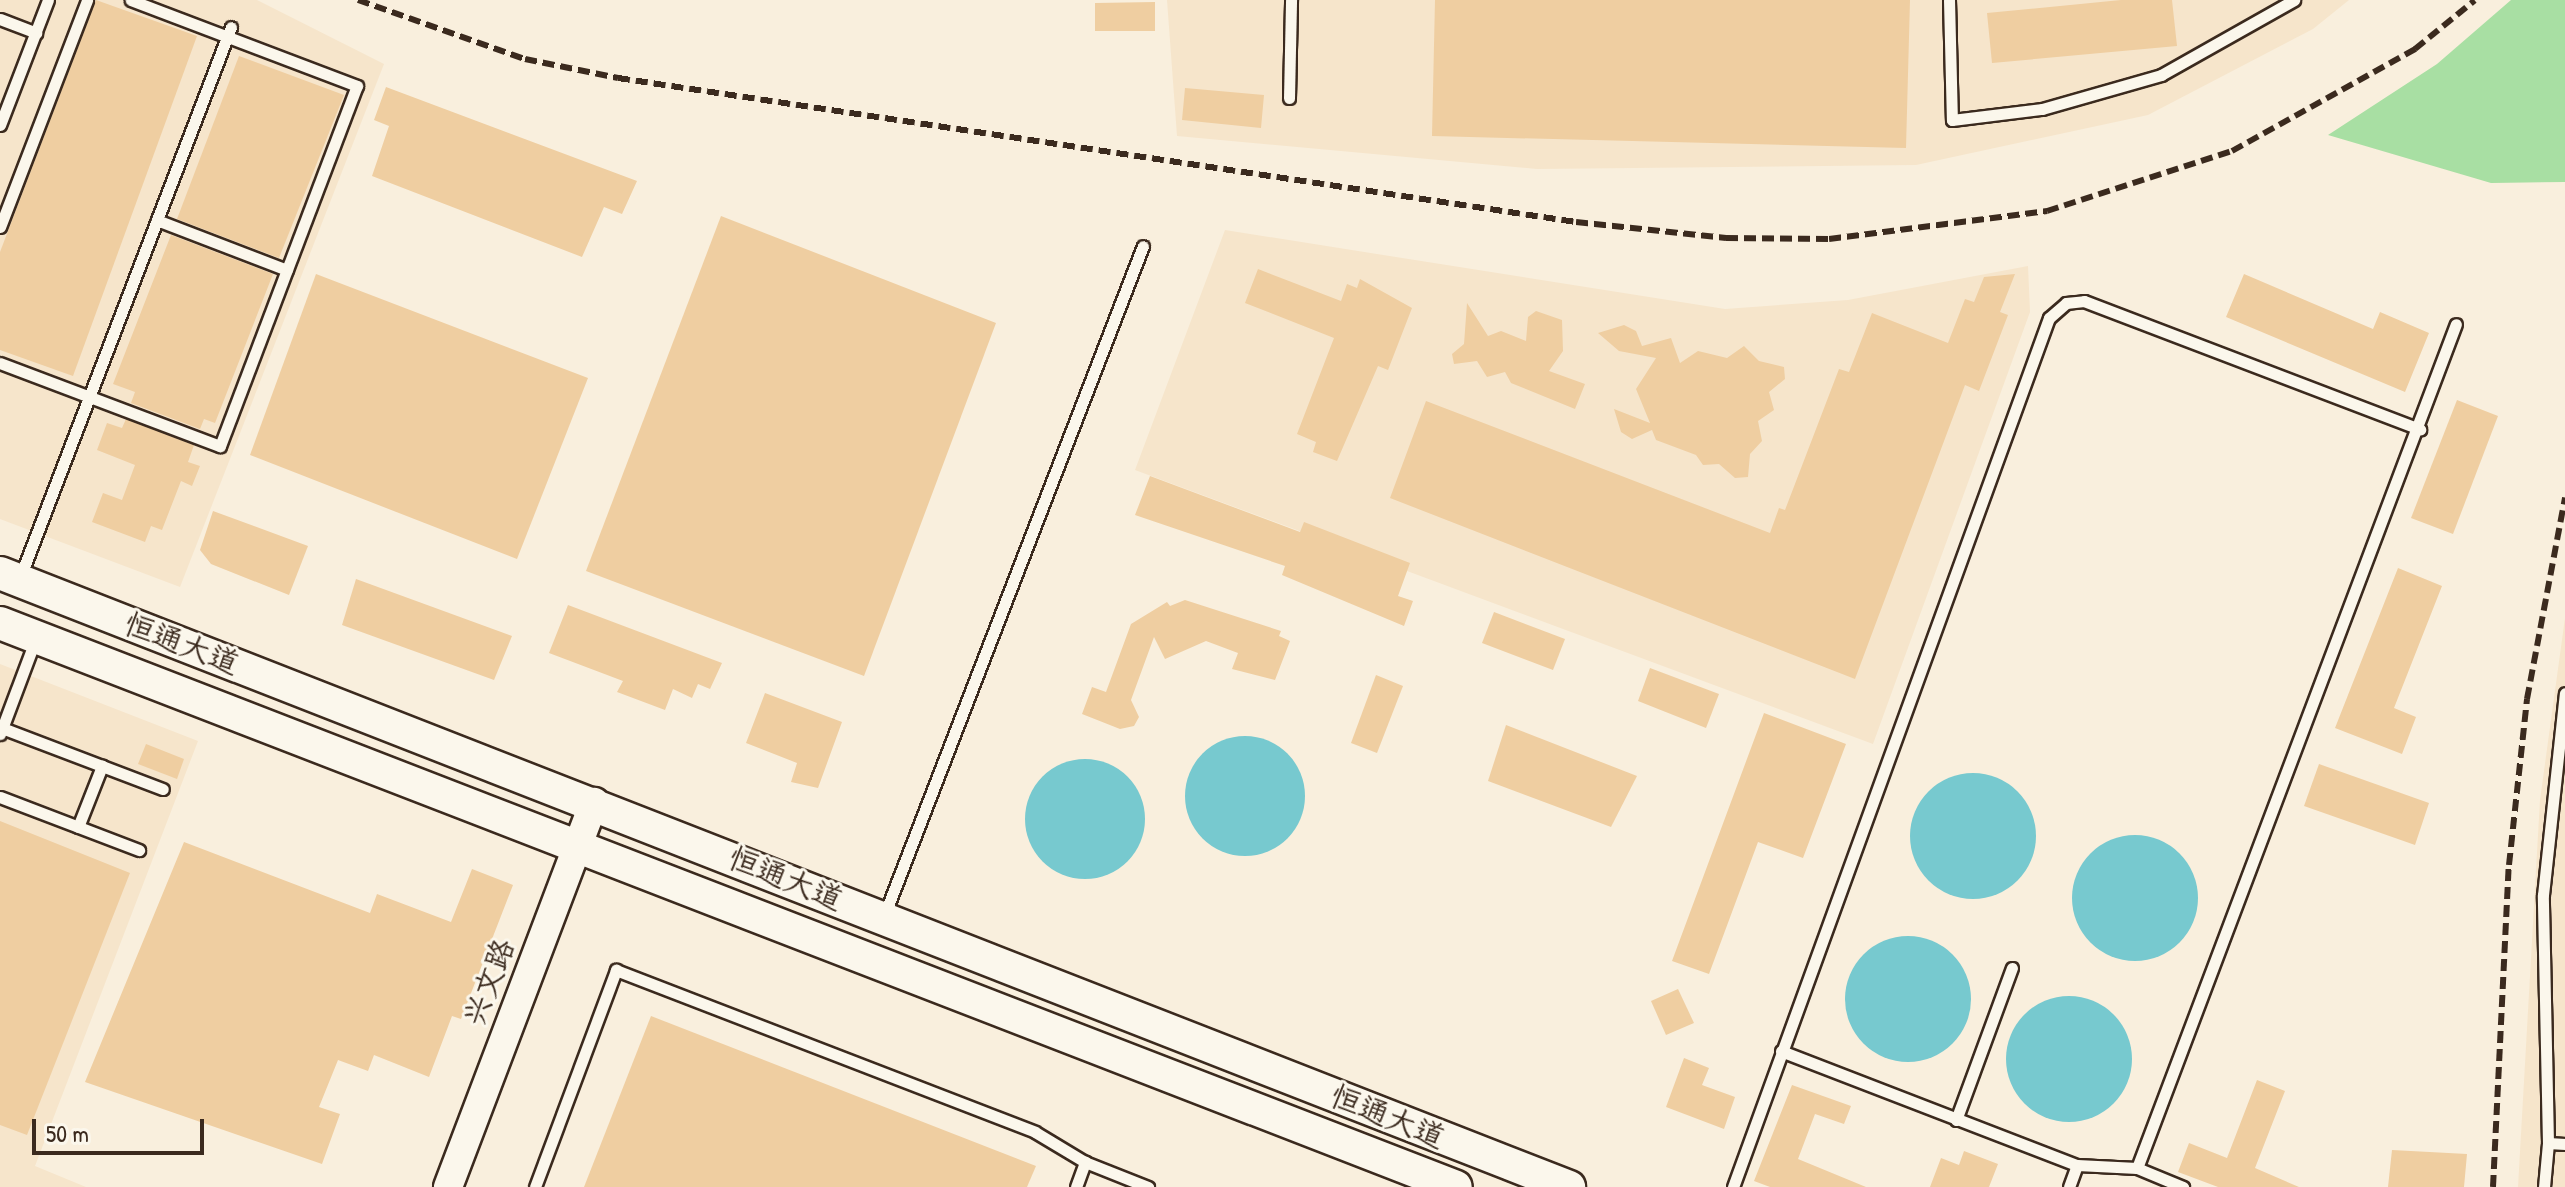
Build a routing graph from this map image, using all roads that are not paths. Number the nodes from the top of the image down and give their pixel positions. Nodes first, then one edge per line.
1 (48, 0) edge
2 (87, 0) edge
3 (131, 0) edge
4 (1291, 0) edge
5 (1949, 0) edge
6 (2294, 0) edge
7 (0, 19) edge
8 (229, 32) junction
9 (36, 33) junction
10 (1289, 98) dead end
11 (0, 125) edge
12 (157, 220) junction
13 (0, 227) edge
14 (1143, 246) dead end
15 (287, 270) junction
16 (2456, 324) dead end
17 (0, 363) edge
18 (89, 396) junction
19 (2420, 429) junction
20 (9, 577) edge
21 (0, 623) edge
22 (37, 638) junction
23 (2565, 693) edge
24 (1, 731) edge
25 (102, 766) junction
26 (163, 789) dead end
27 (0, 797) edge
28 (594, 802) junction
29 (78, 827) junction
30 (576, 847) junction
31 (139, 850) dead end
32 (884, 917) junction
33 (2012, 968) dead end
34 (1781, 1051) junction
35 (1956, 1120) junction
36 (2548, 1143) junction
37 (2565, 1144) edge
38 (1085, 1162) junction
39 (2077, 1165) junction
40 (2137, 1168) junction
41 (448, 1187) edge
42 (535, 1187) edge
43 (1076, 1187) edge
44 (1148, 1187) edge
45 (1456, 1187) edge
46 (1569, 1187) edge
47 (1733, 1187) edge
48 (2069, 1187) edge
49 (2183, 1187) edge
50 (2544, 1187) edge

1 - 9 lane
2 - 13 lane
3 - 8 lane
4 - 10 lane
5 - 6 lane
7 - 9 lane
8 - 12 lane
8 - 15 lane
9 - 11 lane
12 - 15 lane
12 - 18 lane
14 - 32 lane
15 - 18 lane
16 - 19 lane
17 - 18 lane
18 - 20 lane
19 - 34 lane
19 - 40 lane
20 - 28 main road, 恒通大道
21 - 22 main road, 恒通大道
22 - 24 lane
22 - 30 main road, 恒通大道
23 - 36 lane
24 - 25 lane
25 - 26 lane
25 - 29 lane
27 - 29 lane
28 - 30 street, 兴文路
28 - 32 main road, 恒通大道
29 - 31 lane
30 - 41 street, 兴文路
30 - 45 main road, 恒通大道
32 - 46 main road, 恒通大道
33 - 35 lane
34 - 35 lane
34 - 47 lane
35 - 39 lane
36 - 37 lane
36 - 50 lane
38 - 42 lane
38 - 43 lane
38 - 44 lane
39 - 40 lane
39 - 48 lane
40 - 49 lane

